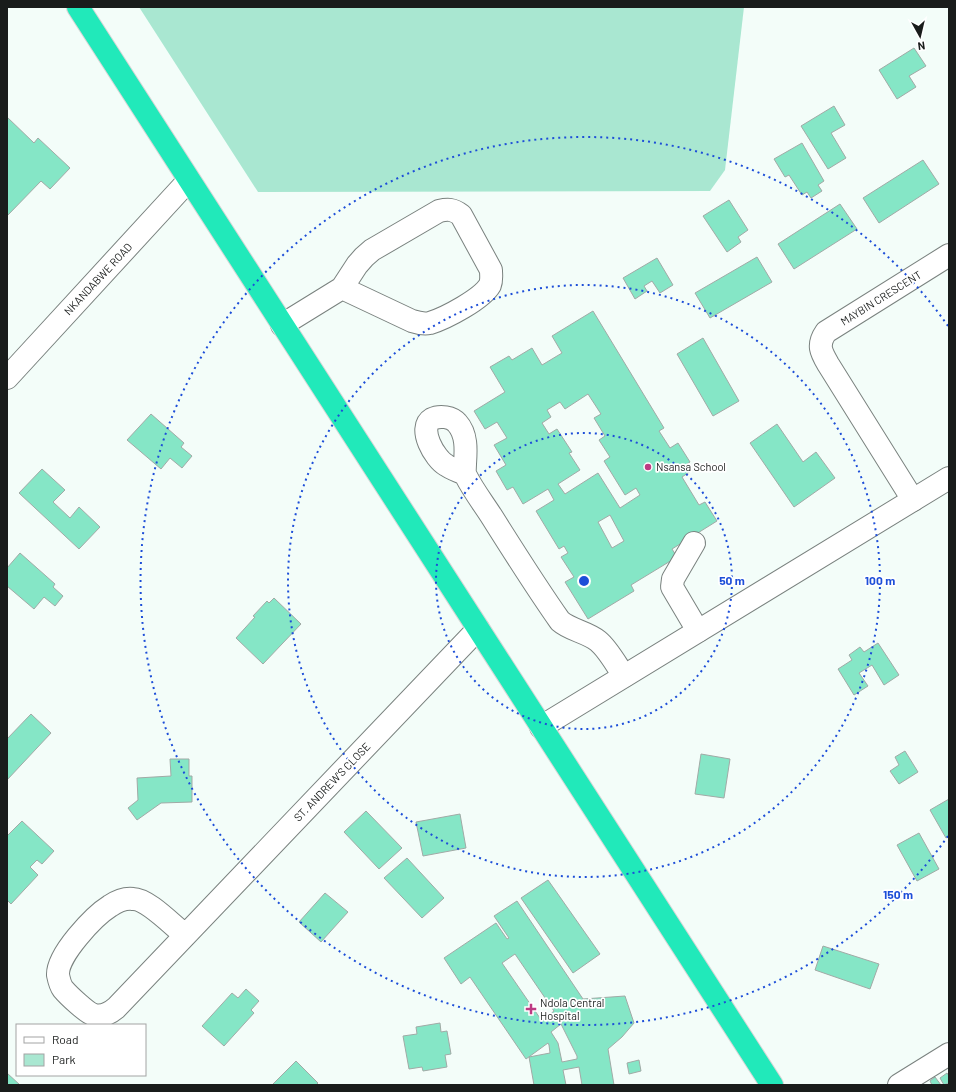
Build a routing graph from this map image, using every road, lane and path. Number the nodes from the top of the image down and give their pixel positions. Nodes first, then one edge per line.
1 (78, 7) edge
2 (188, 181) junction
3 (949, 255) edge
4 (342, 288) junction
5 (282, 325) junction
6 (7, 378) edge
7 (465, 474) dead end
8 (949, 478) edge
9 (913, 500) junction
10 (694, 543) dead end
11 (478, 629) junction
12 (698, 631) junction
13 (624, 676) junction
14 (541, 727) junction
15 (185, 935) junction
16 (949, 1054) edge
17 (772, 1085) edge
18 (899, 1085) edge

1 - 2 highway
2 - 5 highway
2 - 6 street, NKANDABWE ROAD
3 - 9 street, MAYBIN CRESCENT
4 - 4 street
4 - 5 street
5 - 11 highway
7 - 13 street
8 - 9 street
9 - 12 street
10 - 12 street
11 - 14 highway
11 - 15 street, ST. ANDREW'S CLOSE
12 - 13 street
13 - 14 street
14 - 17 highway
15 - 15 street, ST. ANDREW'S CLOSE
16 - 18 street

